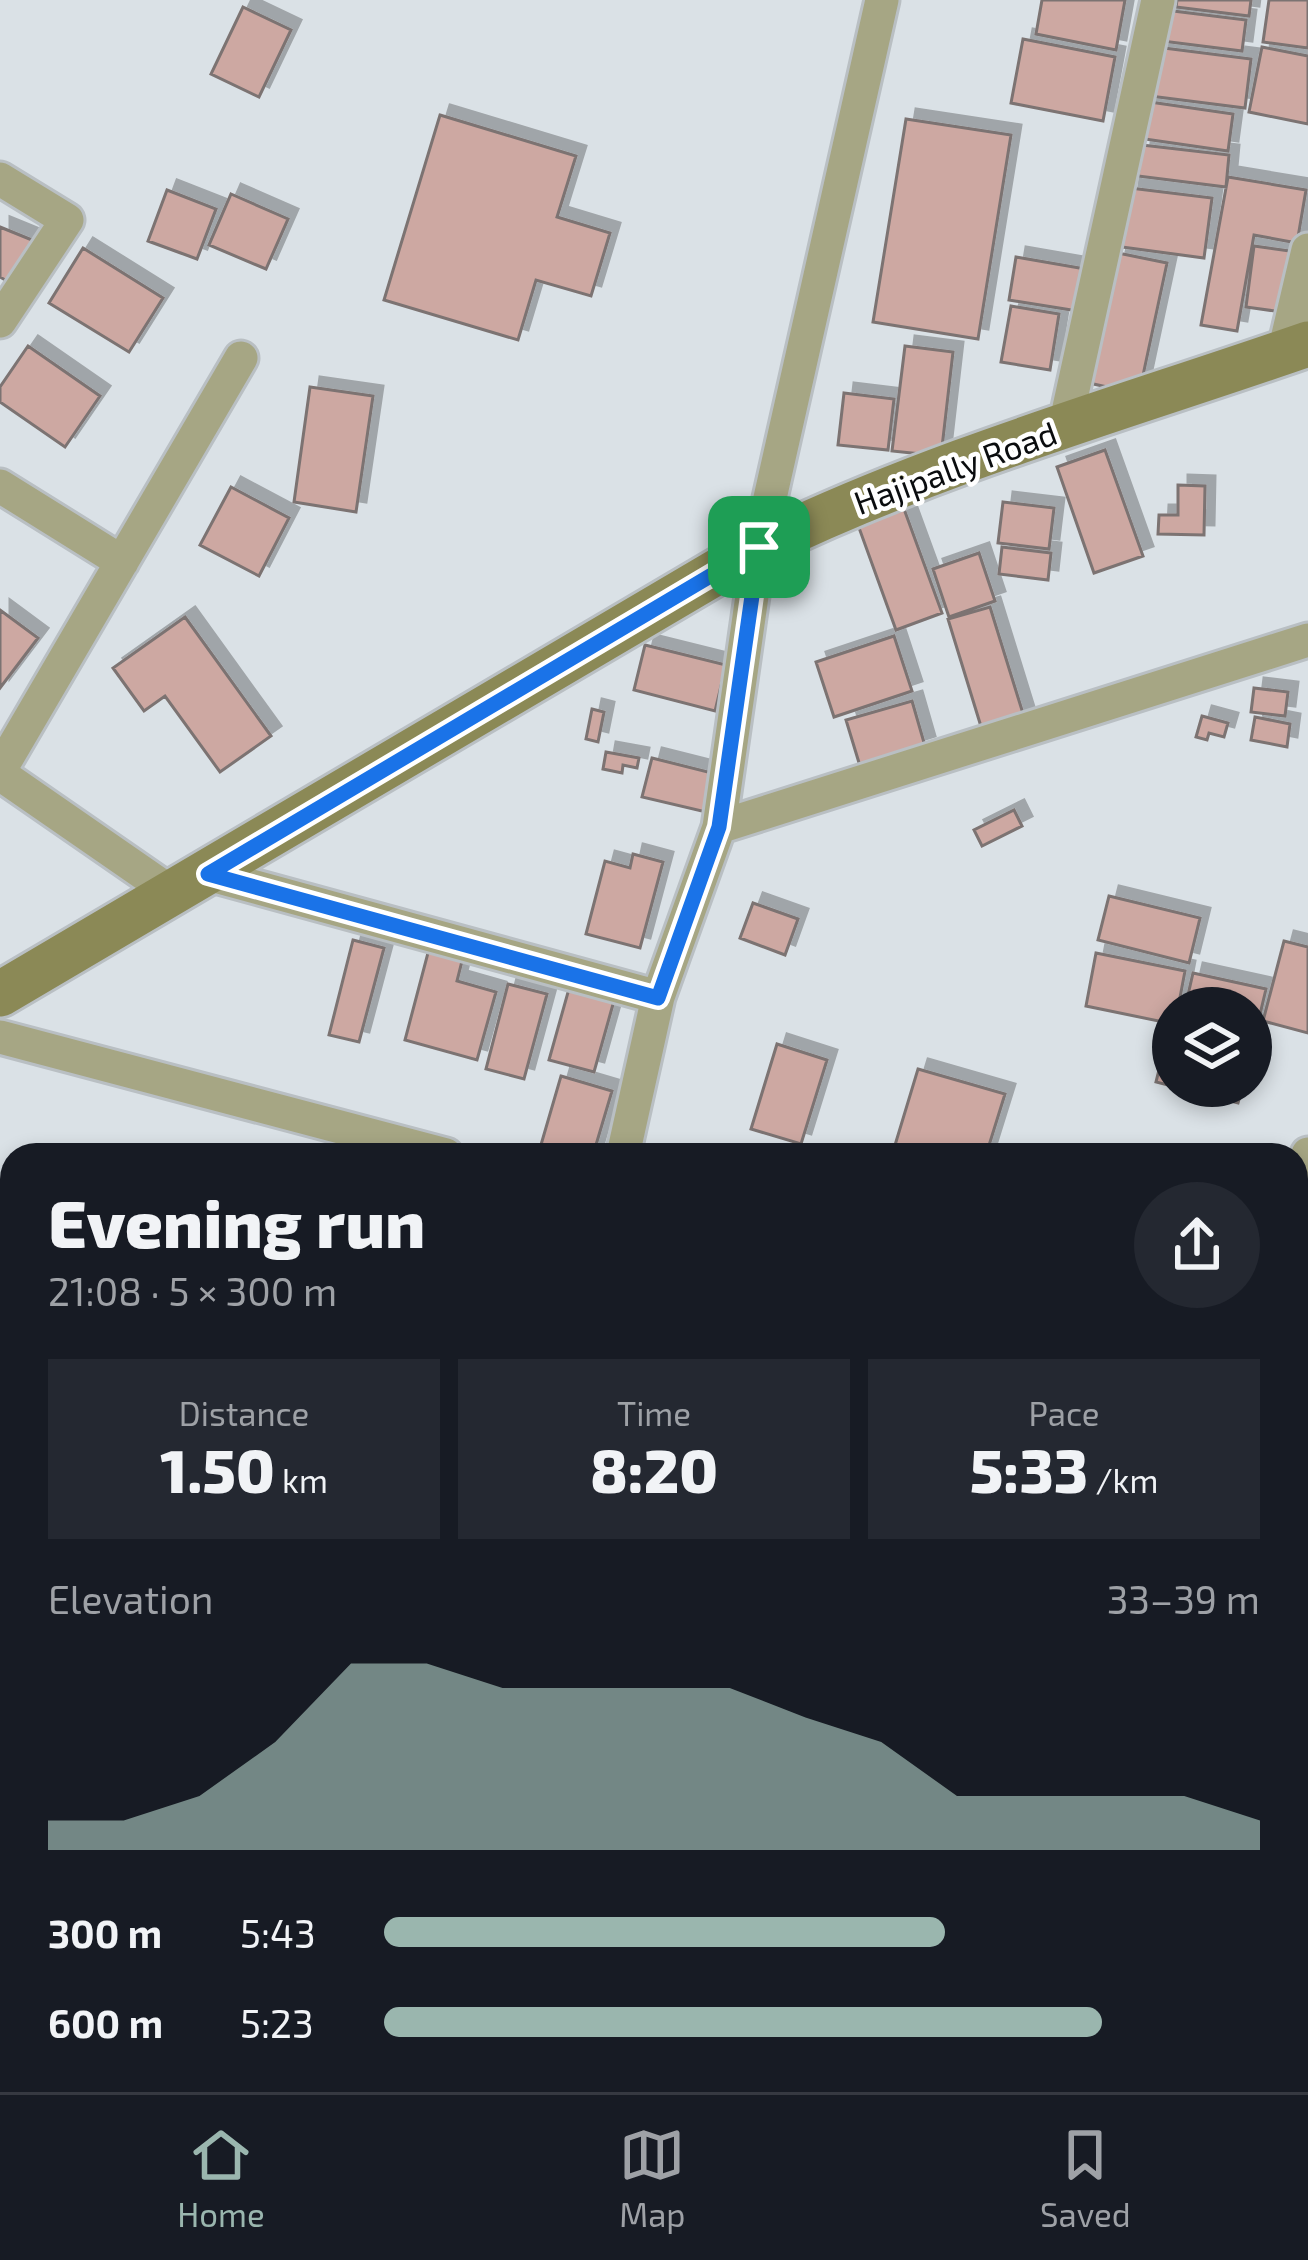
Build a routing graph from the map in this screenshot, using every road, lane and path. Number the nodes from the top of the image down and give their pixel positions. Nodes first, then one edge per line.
1 (882, 0) edge
2 (1158, 0) edge
3 (0, 179) edge
4 (1308, 250) edge
5 (0, 321) edge
6 (1296, 348) edge
7 (242, 358) dead end
8 (1065, 426) junction
9 (0, 486) edge
10 (759, 547) junction
11 (122, 562) junction
12 (1308, 640) edge
13 (0, 772) edge
14 (719, 827) junction
15 (190, 884) junction
16 (0, 994) edge
17 (658, 998) junction
18 (0, 1037) edge
19 (391, 1143) edge
20 (626, 1143) edge

1 - 10 street
2 - 8 street
3 - 5 street
4 - 6 street
6 - 8 street, Hajipally Road
7 - 11 street
8 - 10 street, Hajipally Road
9 - 11 street
10 - 14 street
10 - 15 street, Hajipally Road
11 - 13 street
12 - 14 street
13 - 15 street
14 - 17 street
15 - 16 street, Hajipally Road
15 - 17 street
17 - 20 street
18 - 19 street

